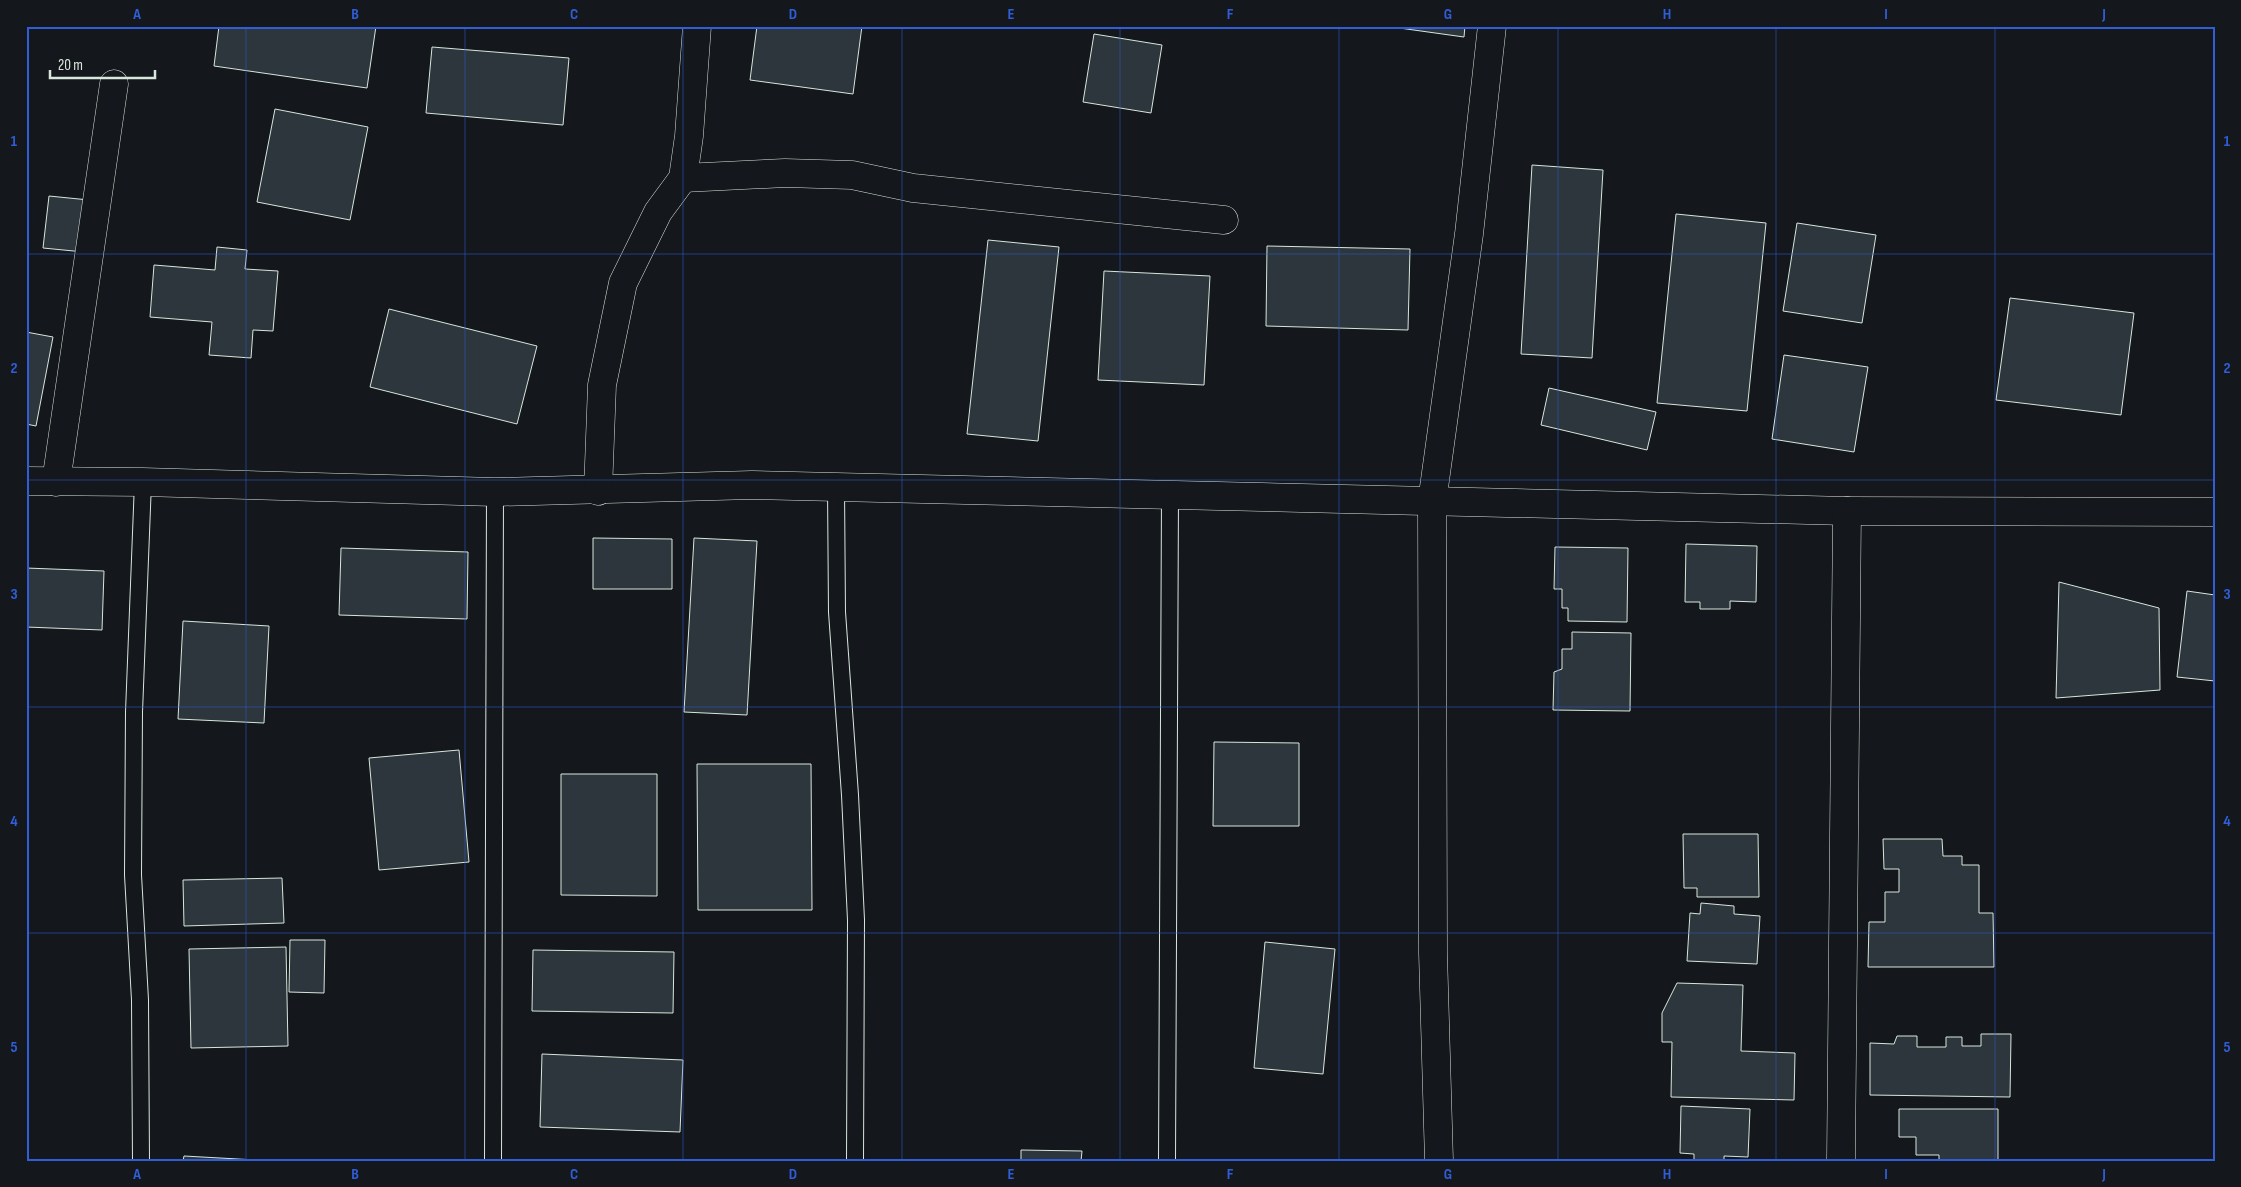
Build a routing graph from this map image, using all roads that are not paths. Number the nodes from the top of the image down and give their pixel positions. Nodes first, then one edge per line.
1 (696, 26) edge
2 (1492, 26) edge
3 (114, 84) dead end
4 (683, 178) junction
5 (1224, 220) dead end
6 (26, 481) edge
7 (56, 482) junction
8 (143, 482) junction
9 (836, 488) junction
10 (598, 491) junction
11 (495, 492) junction
12 (1170, 495) junction
13 (1432, 502) junction
14 (1847, 511) junction
15 (2215, 512) edge
16 (141, 1161) edge
17 (493, 1161) edge
18 (854, 1161) edge
19 (1167, 1161) edge
20 (1439, 1161) edge
21 (1841, 1161) edge

1 - 4 street
2 - 13 street
3 - 7 street
4 - 5 street
4 - 10 street
6 - 7 street
7 - 8 street
8 - 11 street
8 - 16 lane
9 - 10 street
9 - 12 street
9 - 18 lane
10 - 11 street
11 - 17 lane
12 - 13 street
12 - 19 lane
13 - 14 street
13 - 20 street
14 - 15 street
14 - 21 street

